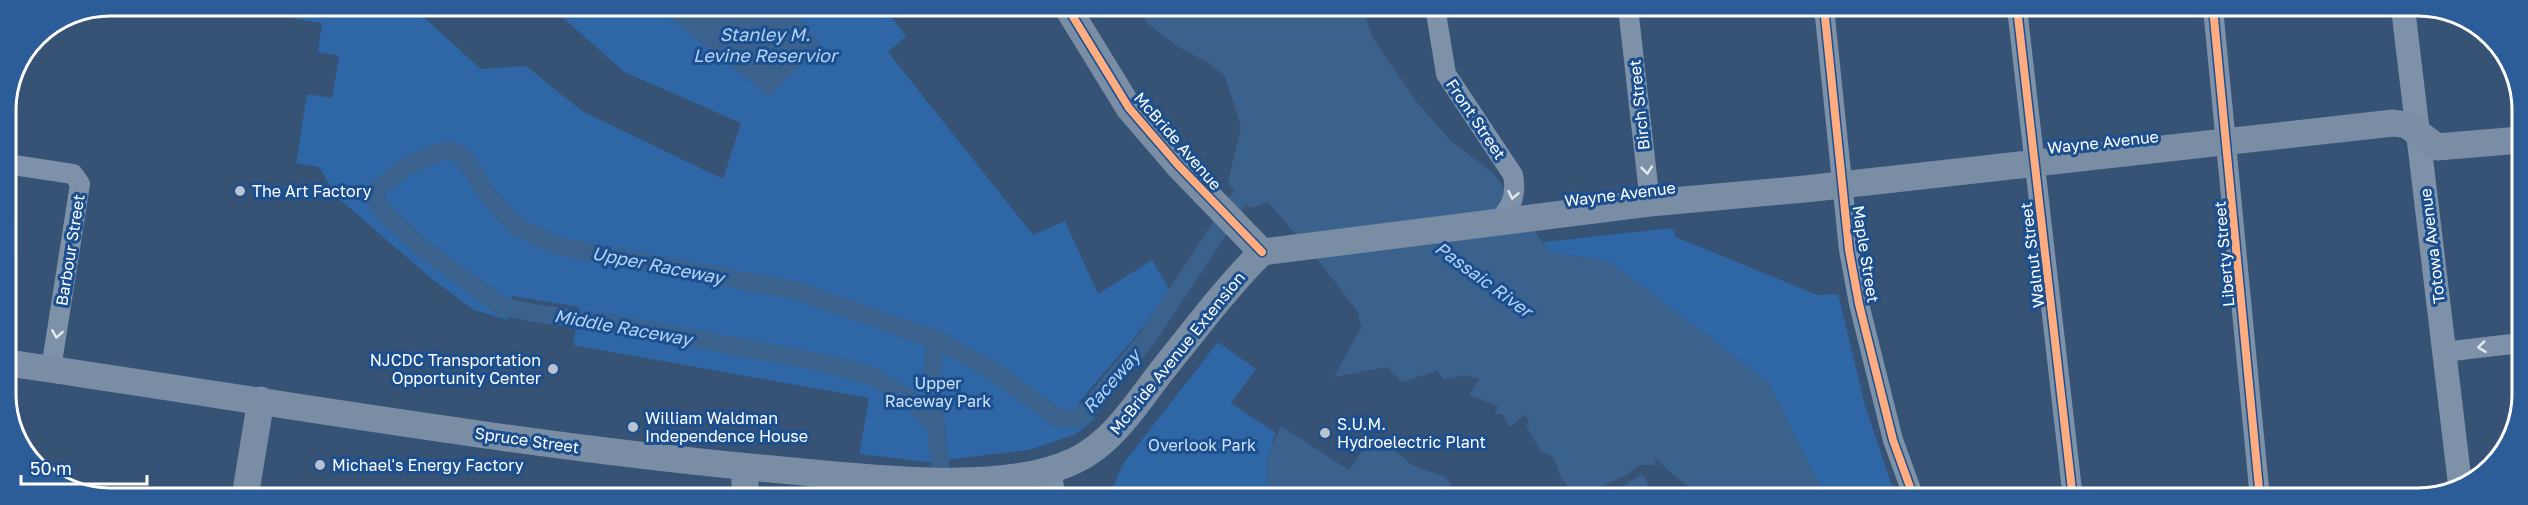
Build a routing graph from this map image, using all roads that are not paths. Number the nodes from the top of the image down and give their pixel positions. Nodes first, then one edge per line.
1 (1073, 16) edge
2 (1436, 16) edge
3 (1629, 16) edge
4 (1825, 16) edge
5 (2018, 16) edge
6 (2214, 16) edge
7 (2404, 16) edge
8 (2418, 135) junction
9 (2512, 141) edge
10 (2227, 142) junction
11 (2035, 163) junction
12 (16, 165) edge
13 (1844, 185) junction
14 (1650, 203) junction
15 (1496, 223) junction
16 (1262, 252) junction
17 (2512, 344) edge
18 (2444, 352) junction
19 (16, 364) edge
20 (51, 369) junction
21 (261, 400) junction
22 (745, 467) junction
23 (1049, 471) junction
24 (2459, 478) edge
25 (246, 488) edge
26 (746, 488) edge
27 (1052, 488) edge
28 (1910, 488) edge
29 (2072, 488) edge
30 (2259, 488) edge

1 - 16 main road, McBride Avenue
2 -> 15 street, Front Street
3 -> 14 street, Birch Street
4 - 13 street, Maple Street
5 - 11 street, Walnut Street
6 - 10 street, Liberty Street
7 - 8 street, Totowa Avenue
8 - 9 main road, Wayne Avenue
8 - 10 main road, Wayne Avenue
8 - 18 street, Totowa Avenue
10 - 11 main road, Wayne Avenue
10 - 30 street, Liberty Street
11 - 13 main road, Wayne Avenue
11 - 29 street, Walnut Street
12 -> 20 street, Barbour Street
13 - 14 main road, Wayne Avenue
13 - 28 street, Maple Street
14 - 15 main road, Wayne Avenue
15 - 16 main road, Wayne Avenue
16 - 23 main road, McBride Avenue Extension
17 -> 18 street
18 - 24 street, Totowa Avenue
19 - 20 main road, Spruce Street
20 - 21 main road, Spruce Street
21 - 22 main road, Spruce Street
21 - 25 main road
22 - 23 main road, Spruce Street
22 - 26 main road
23 - 27 street

